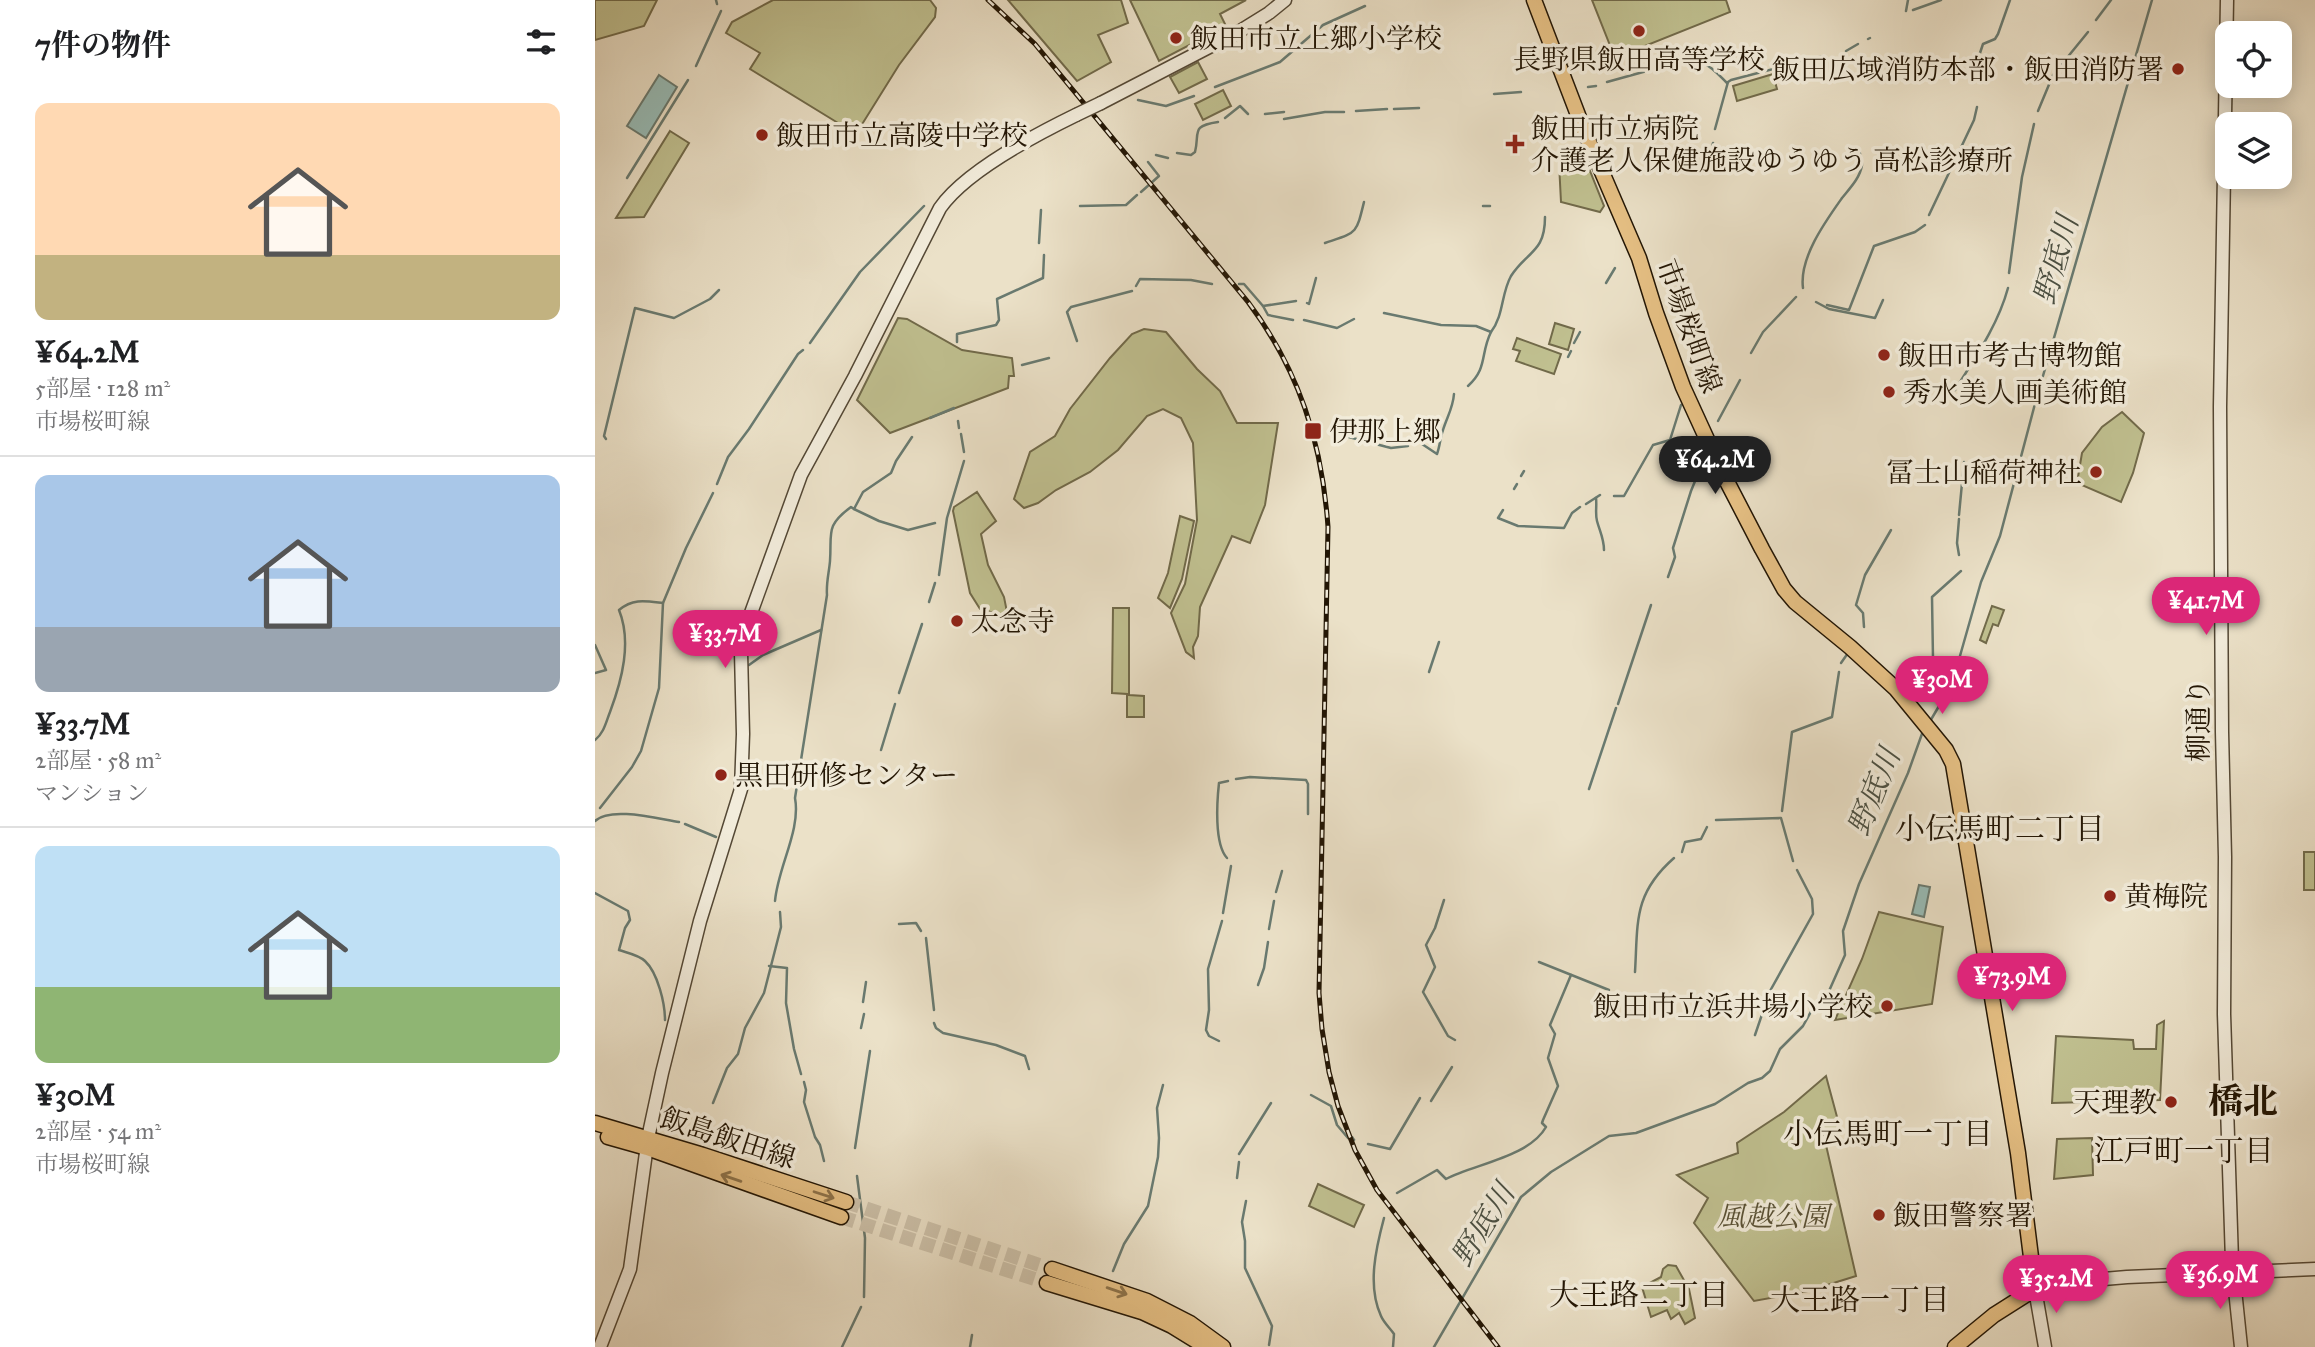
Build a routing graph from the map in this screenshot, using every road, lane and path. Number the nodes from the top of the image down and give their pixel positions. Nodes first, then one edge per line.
1 (1285, 0) edge
2 (1534, 0) edge
3 (2227, 0) edge
4 (595, 1123) edge
5 (595, 1133) edge
6 (648, 1143) junction
7 (846, 1202) tunnel mouth
8 (841, 1217) tunnel mouth
9 (1052, 1269) tunnel mouth
10 (2315, 1269) edge
11 (2233, 1273) junction
12 (1047, 1283) tunnel mouth
13 (2035, 1289) junction
14 (600, 1347) edge
15 (1206, 1347) edge
16 (1223, 1347) edge
17 (1955, 1347) edge
18 (2045, 1347) edge
19 (2241, 1347) edge

1 - 6 street, bridge
2 - 13 main road, 市場桜町線
3 - 11 street, 柳通り
4 - 6 main road, 飯島飯田線
5 - 6 main road, 飯島飯田線
6 -> 7 main road, 飯島飯田線
8 -> 6 main road, 飯島飯田線
6 - 14 street
9 -> 16 main road
10 - 11 street
11 - 13 street
11 - 19 street, 柳通り
12 - 15 main road
13 - 17 main road
13 - 18 street

